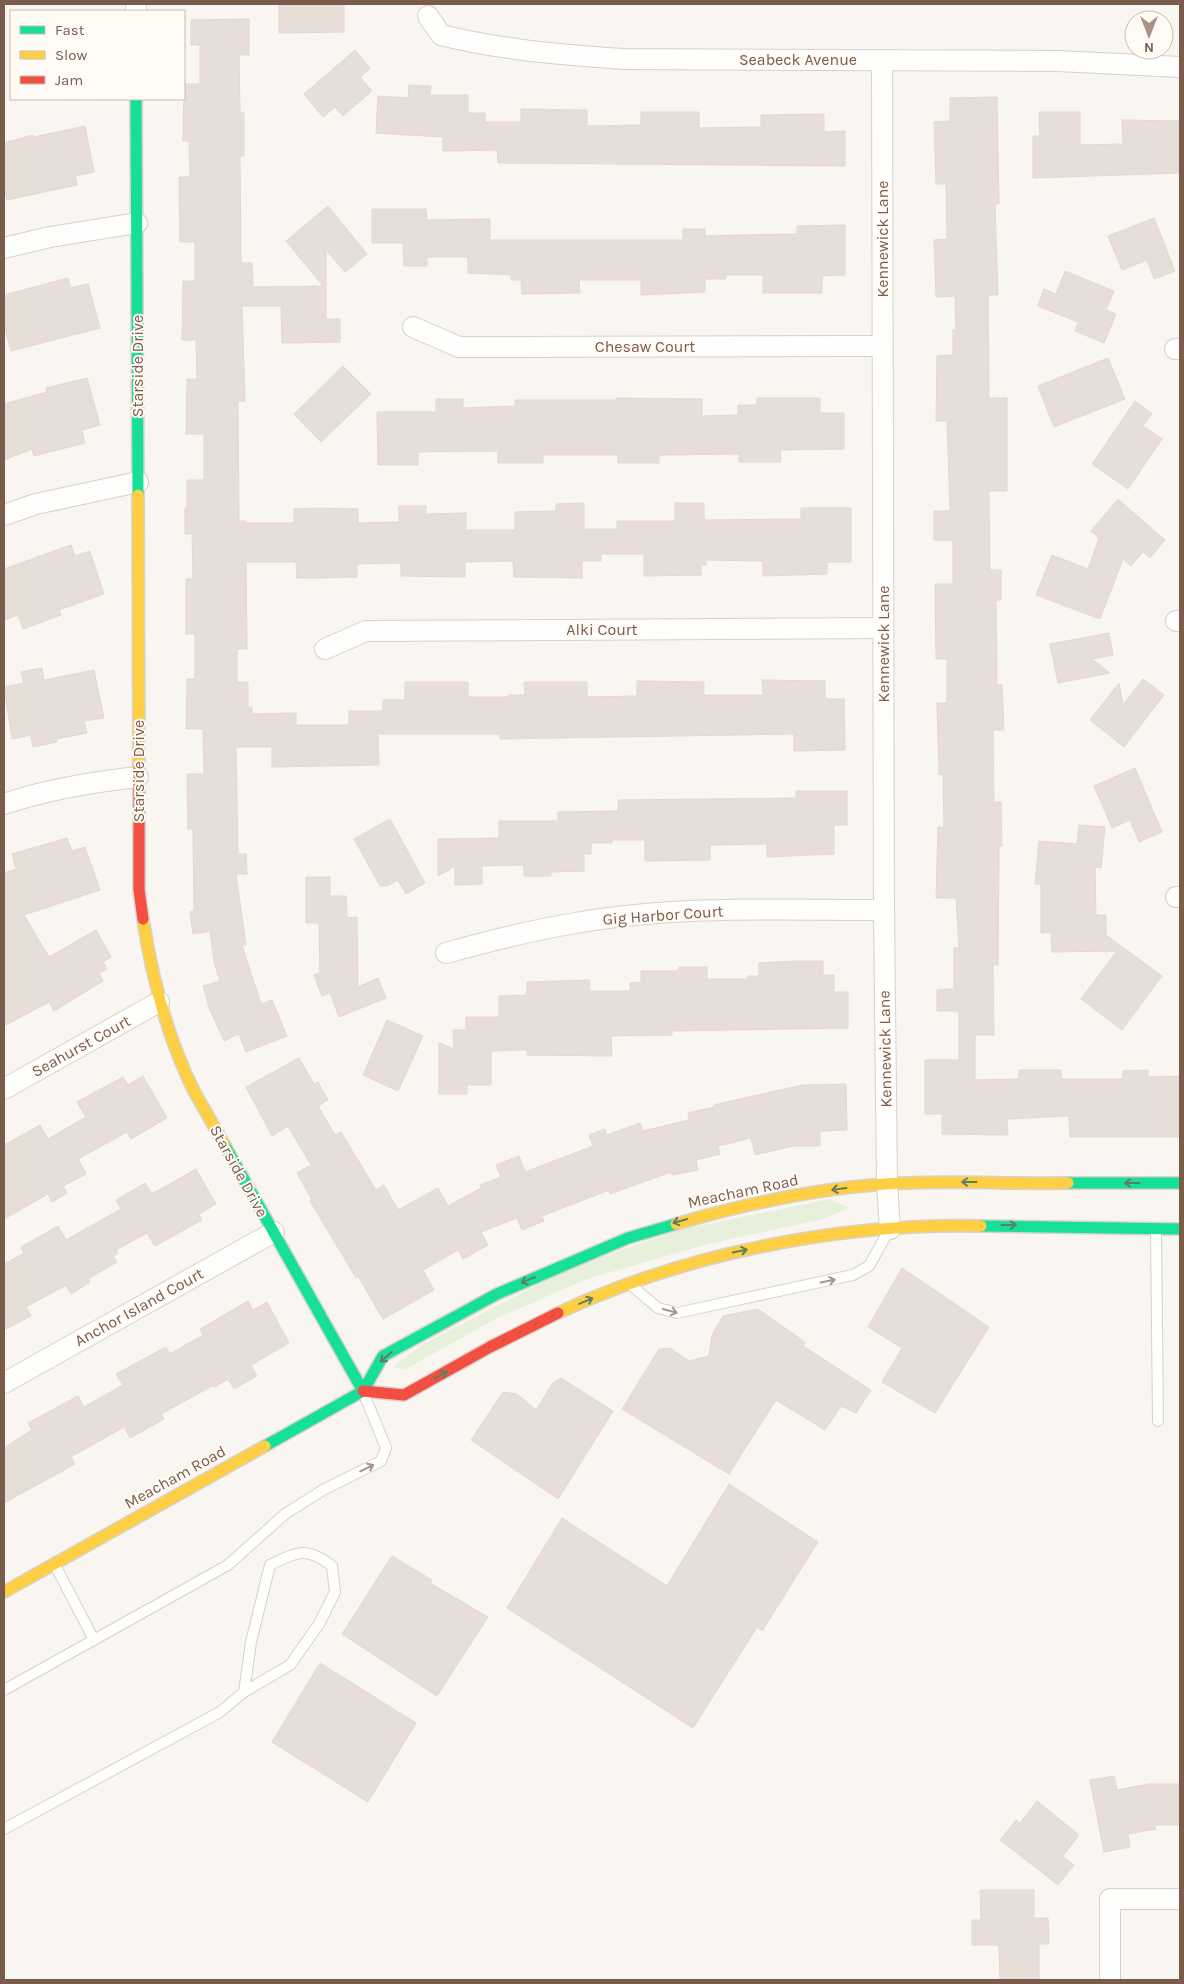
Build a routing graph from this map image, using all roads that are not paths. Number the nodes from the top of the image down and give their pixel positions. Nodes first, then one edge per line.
1 (428, 16) dead end
2 (882, 60) junction
3 (1180, 67) edge
4 (136, 100) edge
5 (137, 223) junction
6 (4, 248) edge
7 (413, 327) dead end
8 (882, 346) junction
9 (138, 482) junction
10 (4, 515) edge
11 (883, 628) junction
12 (325, 649) dead end
13 (138, 778) junction
14 (4, 804) edge
15 (884, 910) junction
16 (446, 953) dead end
17 (159, 1002) junction
18 (4, 1089) edge
19 (1180, 1183) edge
20 (887, 1184) junction
21 (1156, 1228) junction
22 (890, 1229) junction
23 (1180, 1229) edge
24 (274, 1232) junction
25 (630, 1284) junction
26 (4, 1383) edge
27 (363, 1391) junction
28 (1158, 1421) dead end
29 (54, 1563) junction
30 (4, 1592) edge
31 (94, 1640) junction
32 (4, 1690) edge
33 (244, 1692) junction
34 (4, 1829) edge
35 (1180, 1899) edge
36 (1110, 1980) edge

1 - 2 street, Seabeck Avenue
2 - 3 street, Seabeck Avenue
2 - 8 street, Kennewick Lane
4 - 5 street, Starside Drive
5 - 6 street
5 - 9 street, Starside Drive
7 - 8 street, Chesaw Court
8 - 11 street, Kennewick Lane
9 - 10 street
9 - 13 street, Starside Drive
11 - 12 street, Alki Court
11 - 15 street, Kennewick Lane
13 - 14 street
13 - 17 street, Starside Drive
15 - 16 street, Gig Harbor Court
15 - 20 street, Kennewick Lane
17 - 18 street, Seahurst Court
17 - 24 street, Starside Drive
19 -> 20 street, Meacham Road
20 - 22 street, Kennewick Lane
20 -> 27 street, Meacham Road
22 -> 21 street
21 - 23 street
21 - 28 lane
25 -> 22 street
25 -> 22 lane
24 - 26 street, Anchor Island Court
24 - 27 street, Starside Drive
27 -> 25 street
27 - 29 street, Meacham Road
31 -> 27 lane
29 - 30 street, Meacham Road
29 - 31 lane
31 - 32 lane
33 - 33 lane
33 - 34 lane
35 - 36 street

